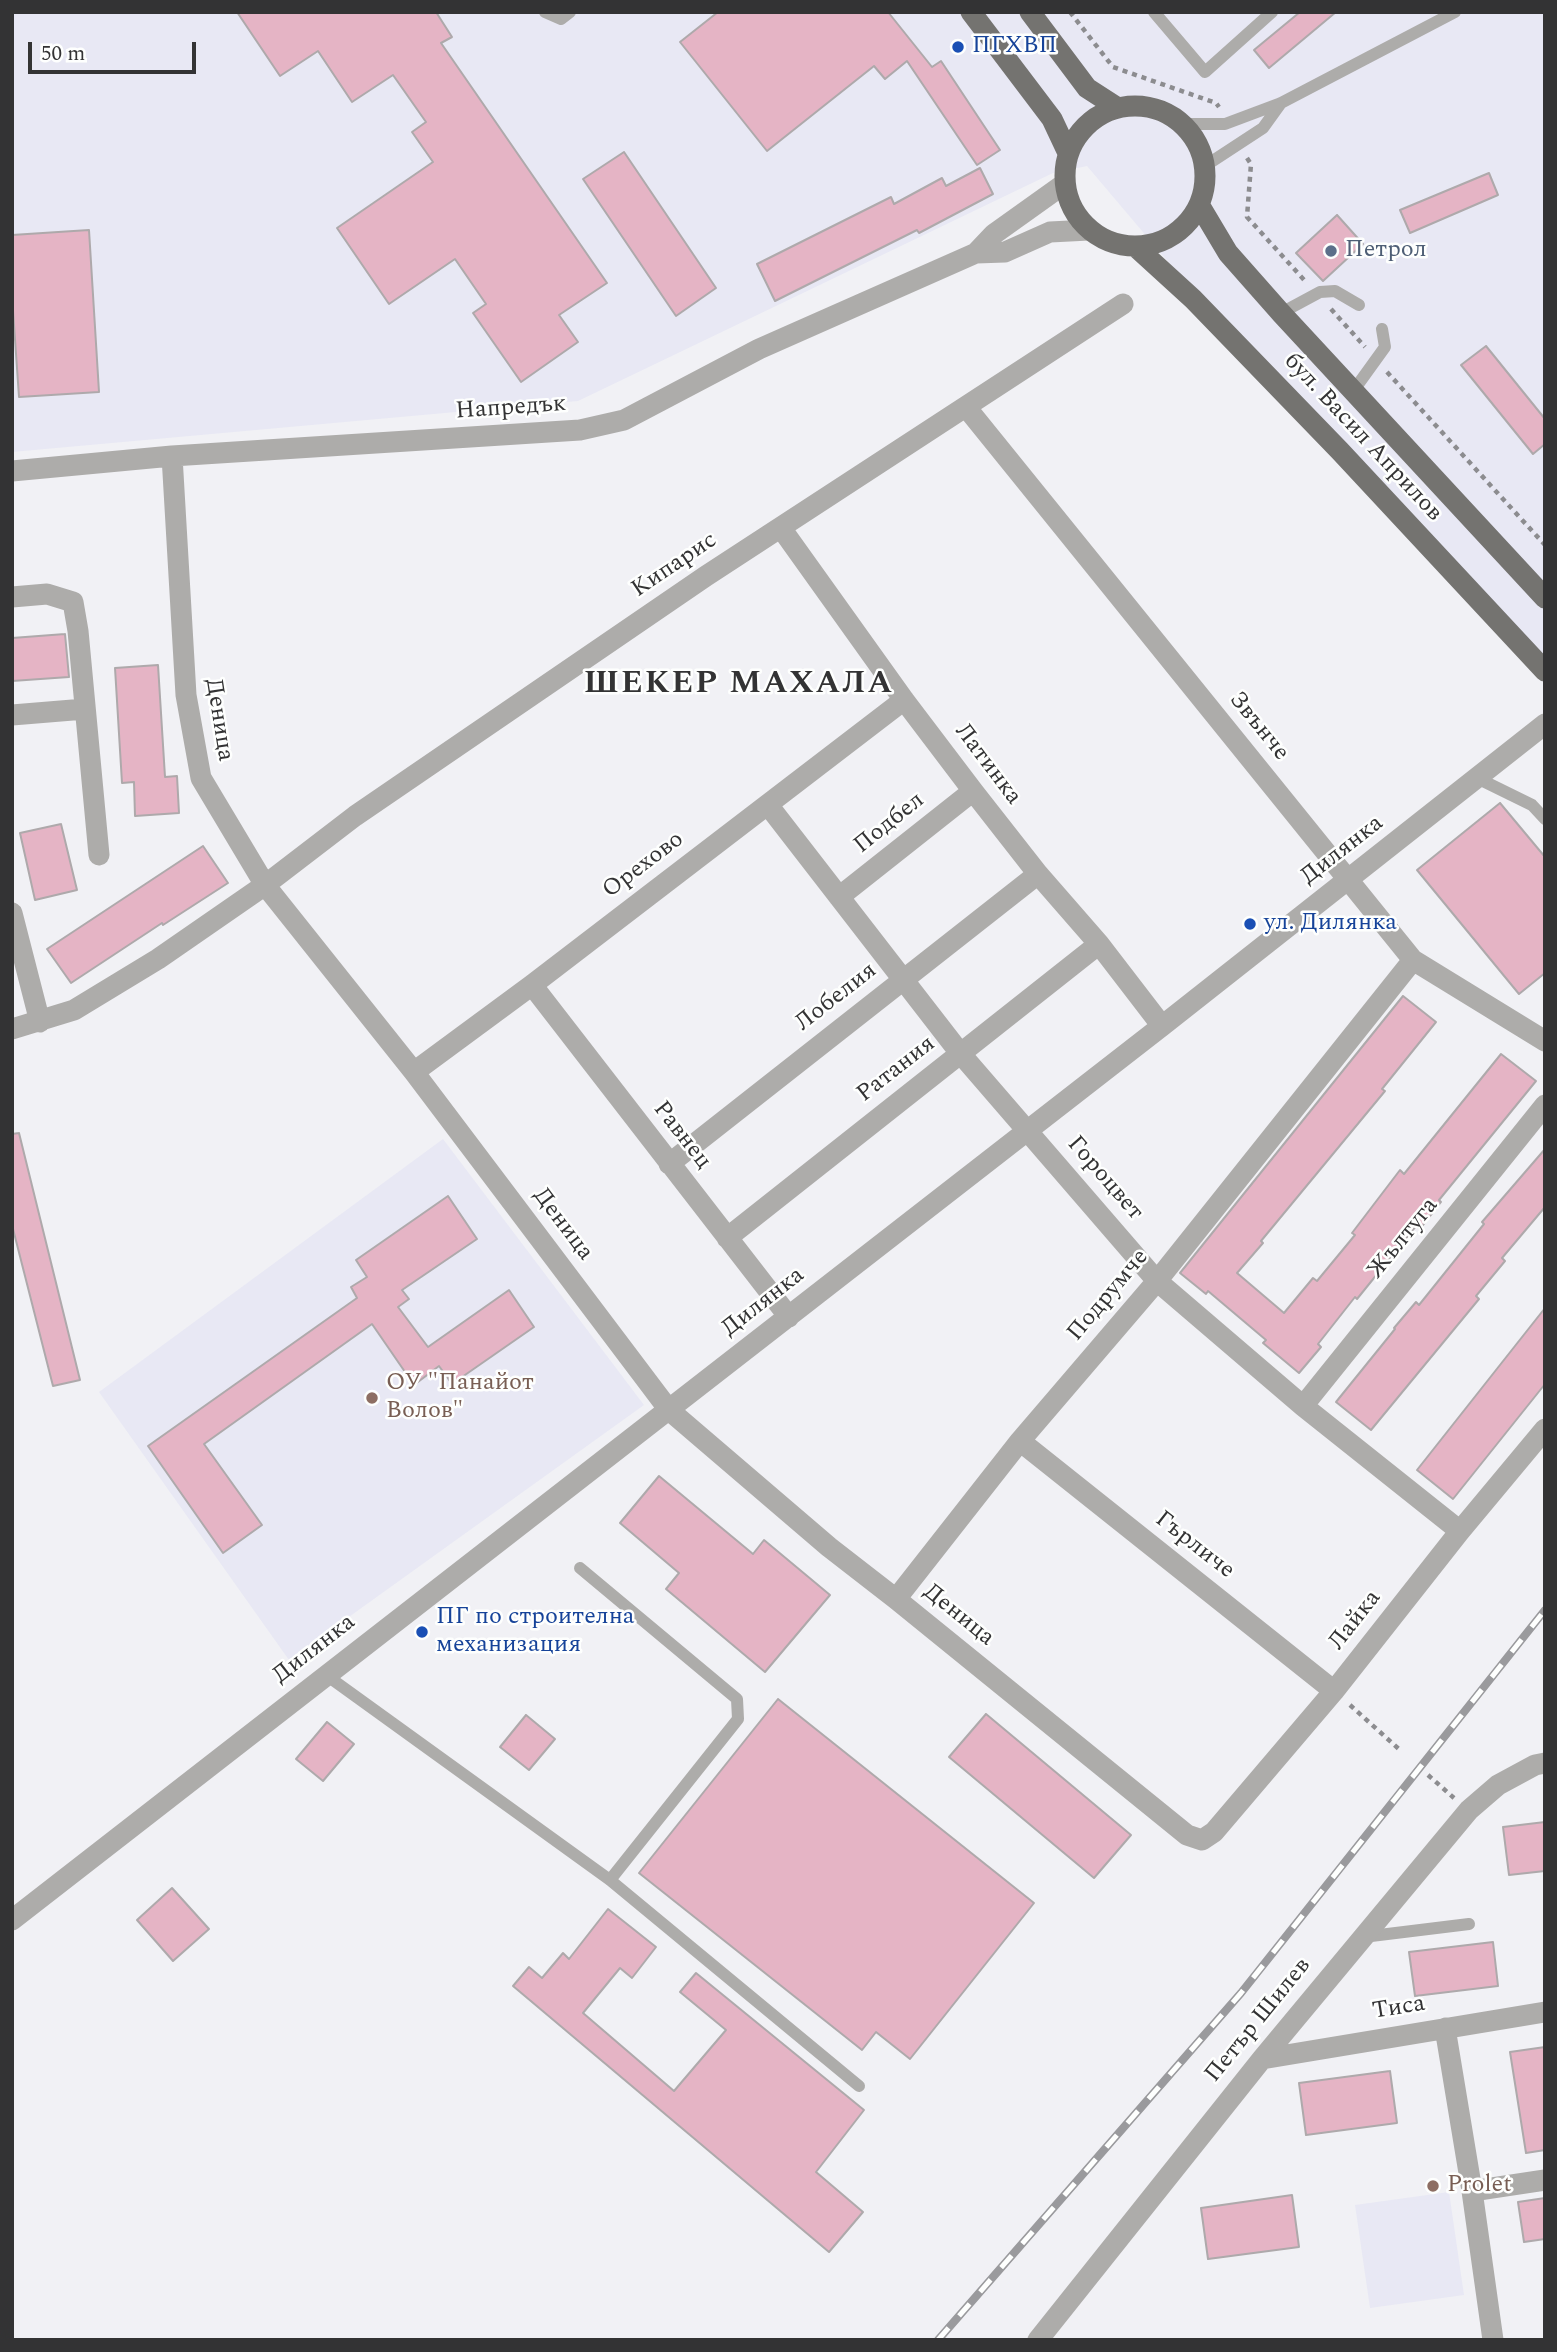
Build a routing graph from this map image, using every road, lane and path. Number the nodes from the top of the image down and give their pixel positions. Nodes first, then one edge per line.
1 (545, 12) edge
2 (570, 12) edge
3 (971, 12) edge
4 (1030, 12) edge
5 (1070, 12) edge
6 (1154, 12) edge
7 (1272, 12) edge
8 (1455, 12) edge
9 (1281, 103) junction
10 (1118, 107) junction
11 (1228, 123) junction
12 (1184, 124) junction
13 (1240, 144) junction
14 (1068, 153) junction
15 (1205, 166) junction
16 (1064, 184) junction
17 (1200, 206) junction
18 (1089, 230) junction
19 (1136, 247) junction
20 (976, 253) junction
21 (1317, 294) junction
22 (1123, 304) dead end
23 (1359, 305) dead end
24 (1281, 313) junction
25 (1382, 329) dead end
26 (1376, 359) junction
27 (1354, 390) junction
28 (966, 407) junction
29 (172, 456) junction
30 (12, 471) edge
31 (781, 528) junction
32 (1545, 545) edge
33 (12, 597) edge
34 (1545, 598) edge
35 (1545, 671) edge
36 (904, 700) junction
37 (85, 709) junction
38 (12, 715) edge
39 (1545, 724) edge
40 (1477, 778) junction
41 (973, 791) junction
42 (768, 805) junction
43 (1545, 819) edge
44 (99, 855) dead end
45 (1038, 874) junction
46 (1348, 880) junction
47 (265, 885) junction
48 (839, 898) junction
49 (12, 913) edge
50 (1099, 944) junction
51 (1413, 960) junction
52 (904, 978) junction
53 (532, 985) junction
54 (40, 1022) junction
55 (1162, 1026) junction
56 (12, 1029) edge
57 (1545, 1041) edge
58 (960, 1053) junction
59 (414, 1072) junction
60 (1545, 1104) edge
61 (1027, 1130) junction
62 (669, 1164) junction
63 (727, 1237) junction
64 (1157, 1281) junction
65 (789, 1317) junction
66 (1303, 1406) junction
67 (668, 1410) junction
68 (1545, 1429) edge
69 (1020, 1441) junction
70 (1460, 1531) junction
71 (580, 1567) dead end
72 (896, 1599) junction
73 (326, 1675) junction
74 (1334, 1691) junction
75 (1401, 1751) dead end
76 (1545, 1763) edge
77 (1428, 1775) dead end
78 (1440, 1786) dead end
79 (1202, 1840) joint
80 (610, 1880) junction
81 (12, 1920) edge
82 (1469, 1924) dead end
83 (1363, 1937) junction
84 (1545, 2012) edge
85 (1445, 2028) junction
86 (1262, 2059) junction
87 (859, 2086) dead end
88 (1545, 2180) edge
89 (1472, 2191) junction
90 (1038, 2340) edge
91 (1493, 2340) edge

1 - 2 lane
3 - 14 main road
4 - 10 main road
5 - 11 path
6 - 7 lane
8 - 9 lane
9 - 11 lane
9 - 13 lane
10 - 12 main road
10 - 14 main road
11 - 12 lane
12 - 15 main road
13 - 15 lane
13 - 21 path
14 - 16 main road
15 - 17 main road
16 - 18 main road
16 - 20 street, Напредък
17 - 19 main road
17 - 24 main road, бул. Васил Априлов
18 - 19 main road
18 - 20 street, Напредък
19 - 35 main road, бул. Васил Априлов
20 - 29 street, Напредък
21 - 23 lane
21 - 24 lane
21 - 26 path
22 - 28 street, Кипарис
24 - 27 main road, бул. Васил Априлов
25 - 26 lane
26 - 27 lane
26 - 32 path
27 - 34 main road, бул. Васил Априлов
28 - 31 street, Кипарис
28 - 46 street, Звънче
29 - 30 street, Напредък
29 - 47 street, Деница
31 - 36 street, Латинка
31 - 47 street, Кипарис
33 - 37 street
36 - 41 street, Латинка
36 - 42 street, Орехово
37 - 38 street
37 - 44 street
39 - 40 street, Дилянка
40 - 43 lane
40 - 46 street, Дилянка
41 - 45 street, Латинка
41 - 48 street, Подбел
42 - 48 street, Гороцвет
42 - 53 street, Орехово
45 - 50 street, Латинка
45 - 52 street, Лобелия
46 - 51 street, Звънче
46 - 55 street, Дилянка
47 - 54 street, Кипарис
47 - 59 street, Деница
48 - 52 street, Гороцвет
49 - 54 street
50 - 55 street, Латинка
50 - 58 street, Ратания
51 - 57 street, Звънче
51 - 64 street, Подрумче
52 - 58 street, Гороцвет
52 - 62 street, Лобелия
53 - 59 street, Орехово
53 - 62 street, Равнец
54 - 56 street, Кипарис
55 - 61 street, Дилянка
58 - 61 street, Гороцвет
58 - 63 street, Ратания
59 - 67 street, Деница
60 - 66 street, Жълтуга
61 - 64 street, Гороцвет
61 - 65 street, Дилянка
62 - 63 street, Равнец
63 - 65 street, Равнец
64 - 66 street, Гороцвет
64 - 69 street, Подрумче
65 - 67 street, Дилянка
66 - 70 street, Гороцвет
67 - 72 street, Деница
67 - 73 street, Дилянка
68 - 70 street, Лайка
69 - 72 street, Подрумче
69 - 74 street, Гърличе
70 - 74 street, Лайка
71 - 80 lane
72 - 79 street, Деница
73 - 80 lane
73 - 81 street, Дилянка
74 - 75 path
74 - 79 street, Лайка
76 - 83 street, Петър Шилев
77 - 78 path
80 - 87 lane
82 - 83 lane
83 - 86 street, Петър Шилев
84 - 85 street, Тиса
85 - 86 street, Тиса
85 - 89 street
86 - 90 street, Петър Шилев
88 - 89 street
89 - 91 street

